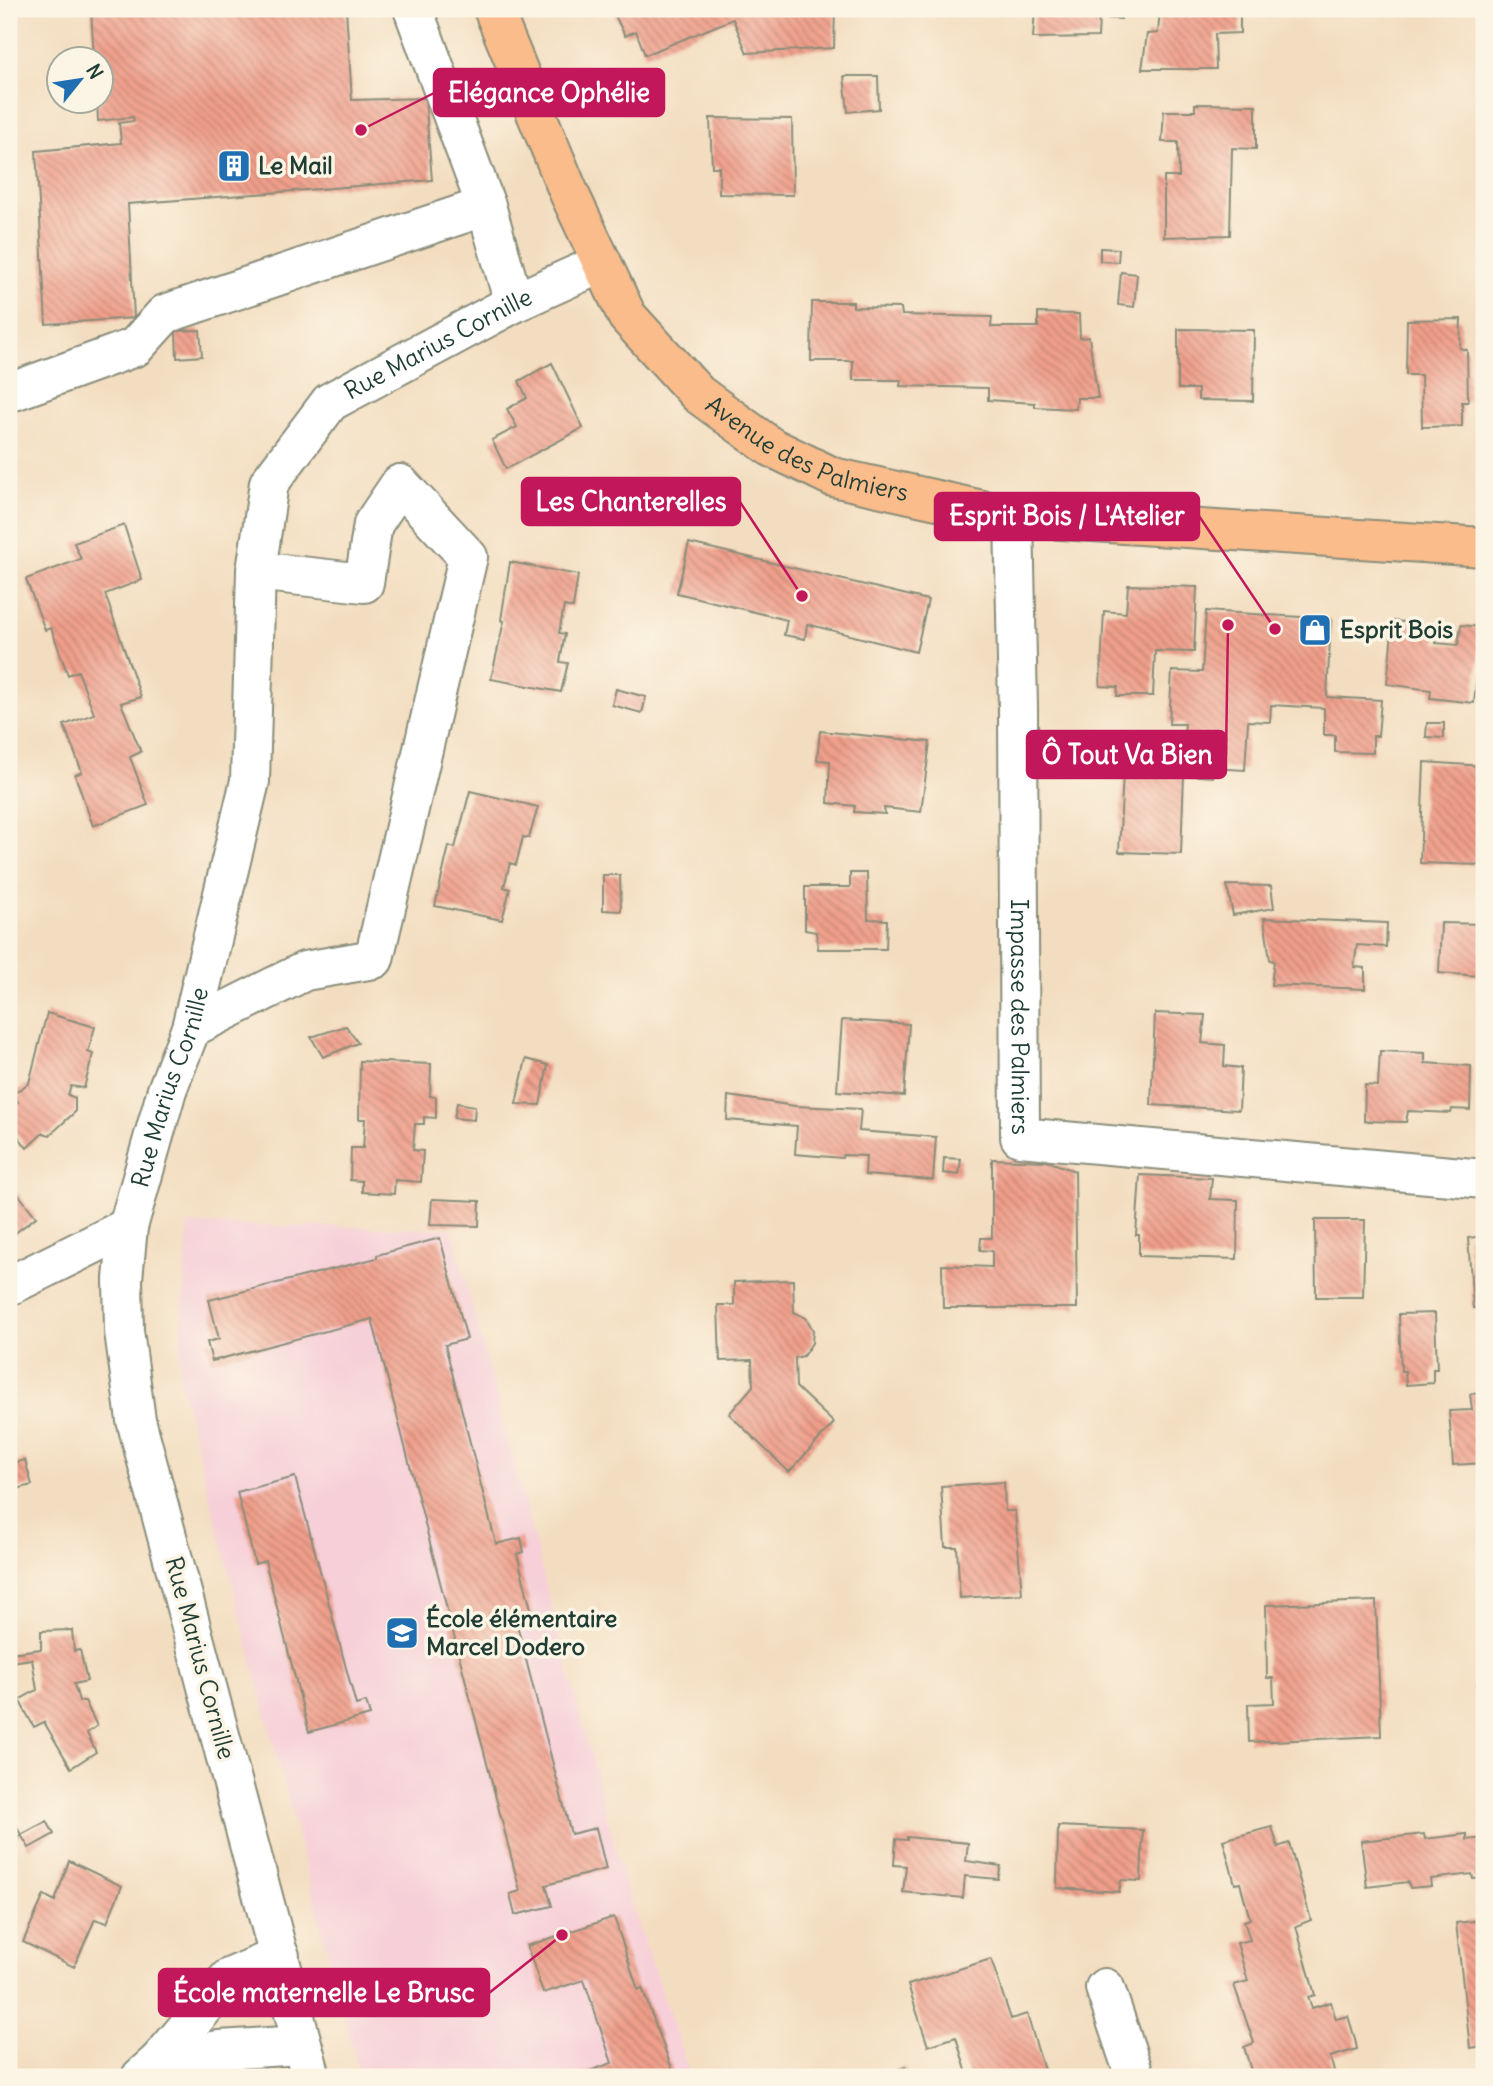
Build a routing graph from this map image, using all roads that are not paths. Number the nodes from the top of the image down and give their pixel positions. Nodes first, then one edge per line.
1 (413, 9) edge
2 (493, 9) edge
3 (486, 206) junction
4 (602, 263) junction
5 (514, 303) junction
6 (13, 391) dead end
7 (1014, 517) junction
8 (1484, 547) edge
9 (256, 571) junction
10 (191, 1028) junction
11 (1484, 1179) edge
12 (128, 1227) junction
13 (9, 1286) edge
14 (280, 1956) junction
15 (1105, 1989) dead end
16 (306, 2061) edge
17 (150, 2069) edge
18 (1135, 2077) edge

1 - 3 street
2 - 4 main road, Avenue des Palmiers
3 - 5 street
3 - 6 street
4 - 5 street, Rue Marius Cornille
4 - 7 main road, Avenue des Palmiers
5 - 9 street, Rue Marius Cornille
7 - 8 main road, Avenue des Palmiers
7 - 11 street, Impasse des Palmiers
9 - 10 street, Rue Marius Cornille
9 - 10 street
10 - 12 street, Rue Marius Cornille
12 - 13 street
12 - 14 street, Rue Marius Cornille
14 - 16 street, Rue Marius Cornille
14 - 17 street
15 - 18 street
16 - 17 street

